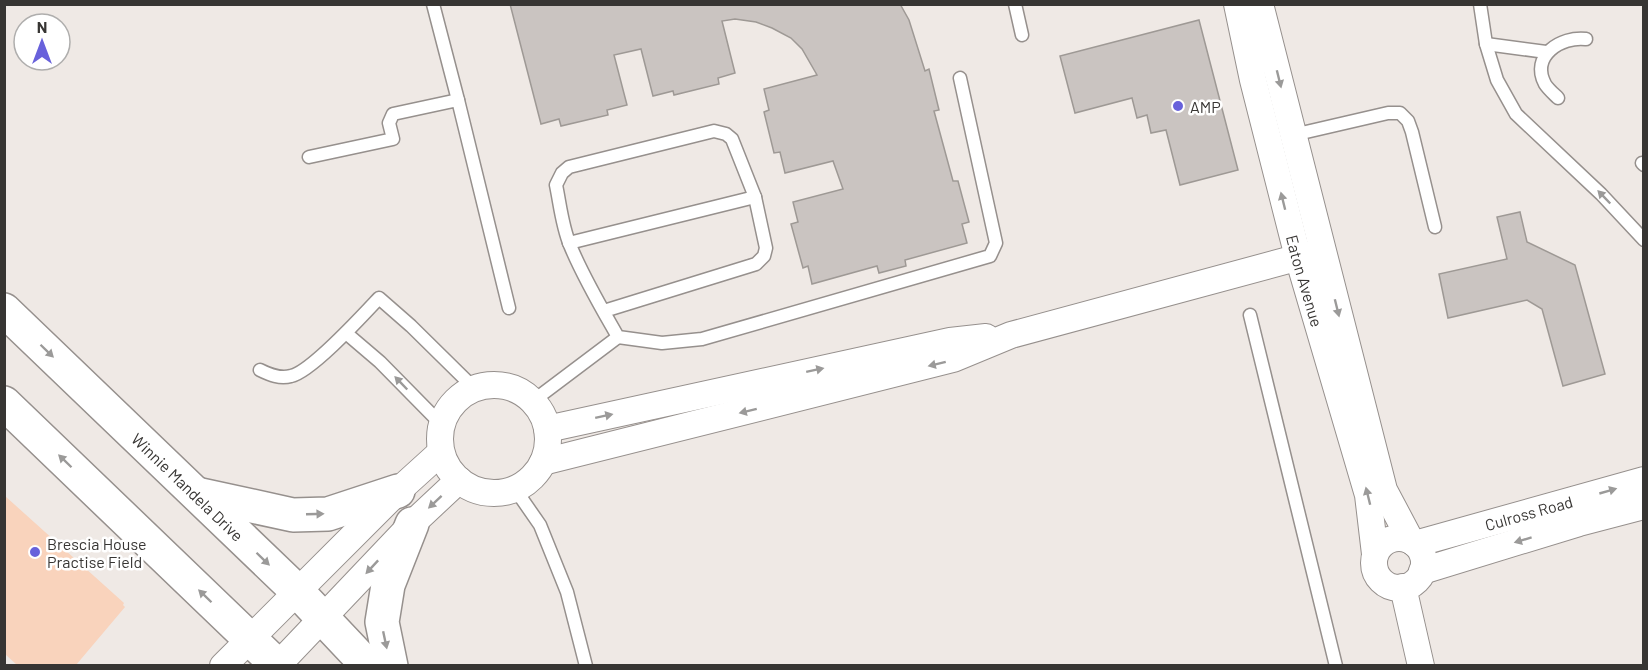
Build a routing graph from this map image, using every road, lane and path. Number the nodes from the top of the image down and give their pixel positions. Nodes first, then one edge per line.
1 (433, 4) edge
2 (1015, 4) edge
3 (1238, 4) edge
4 (1260, 4) edge
5 (1480, 4) edge
6 (1022, 35) dead end
7 (1586, 39) dead end
8 (1486, 44) junction
9 (1546, 52) junction
10 (960, 78) dead end
11 (1558, 99) dead end
12 (458, 100) junction
13 (1293, 135) junction
14 (309, 157) dead end
15 (755, 197) junction
16 (1435, 227) dead end
17 (1644, 240) edge
18 (569, 243) junction
19 (1310, 254) junction
20 (509, 308) dead end
21 (4, 310) edge
22 (604, 311) junction
23 (1250, 315) dead end
24 (346, 333) junction
25 (1011, 335) junction
26 (618, 337) junction
27 (260, 370) dead end
28 (475, 389) junction
29 (533, 401) junction
30 (4, 403) edge
31 (442, 425) junction
32 (547, 429) junction
33 (441, 452) junction
34 (543, 462) junction
35 (459, 480) junction
36 (1644, 480) edge
37 (515, 489) junction
38 (398, 491) junction
39 (196, 494) junction
40 (1644, 506) edge
41 (412, 524) junction
42 (1413, 542) junction
43 (1375, 554) junction
44 (1422, 571) junction
45 (1403, 587) junction
46 (298, 592) junction
47 (324, 618) junction
48 (251, 640) junction
49 (278, 665) edge
50 (223, 666) edge
51 (368, 666) edge
52 (391, 666) edge
53 (586, 666) edge
54 (1336, 666) edge
55 (1421, 666) edge

1 - 12 lane
2 - 6 lane
19 -> 3 street, Eaton Avenue
4 -> 13 street, Eaton Avenue
5 - 8 lane
7 - 9 lane
8 - 9 lane
17 -> 8 lane
9 - 11 lane
10 - 26 lane
12 - 14 lane
12 - 20 lane
13 - 16 lane
13 - 19 street, Eaton Avenue
15 - 18 lane
15 - 18 lane
15 - 22 lane
18 - 22 lane
19 - 25 street
19 -> 42 street, Eaton Avenue
43 -> 19 street, Eaton Avenue
21 -> 39 main road, Winnie Mandela Drive
22 - 26 lane
23 - 54 lane
24 - 27 lane
24 - 28 lane
31 -> 24 lane
32 -> 25 street
25 -> 34 street
26 - 29 lane
28 - 29 street
28 - 31 street
29 - 32 street
48 -> 30 main road
31 - 33 street
32 - 34 street
33 - 35 street
33 - 38 street
34 - 37 street
35 - 37 street
35 -> 41 street
42 -> 36 street, Culross Road
37 - 53 lane
39 -> 38 main road
38 - 46 street
39 -> 46 main road, Winnie Mandela Drive
40 -> 44 street, Culross Road
41 -> 47 street
41 -> 52 main road
42 - 43 street
42 - 44 street
43 - 45 street
44 - 45 street
45 - 55 street
46 - 47 main road, Winnie Mandela Drive
46 - 48 street
47 - 49 street
47 - 51 main road, Winnie Mandela Drive
48 - 49 main road
48 - 50 street

